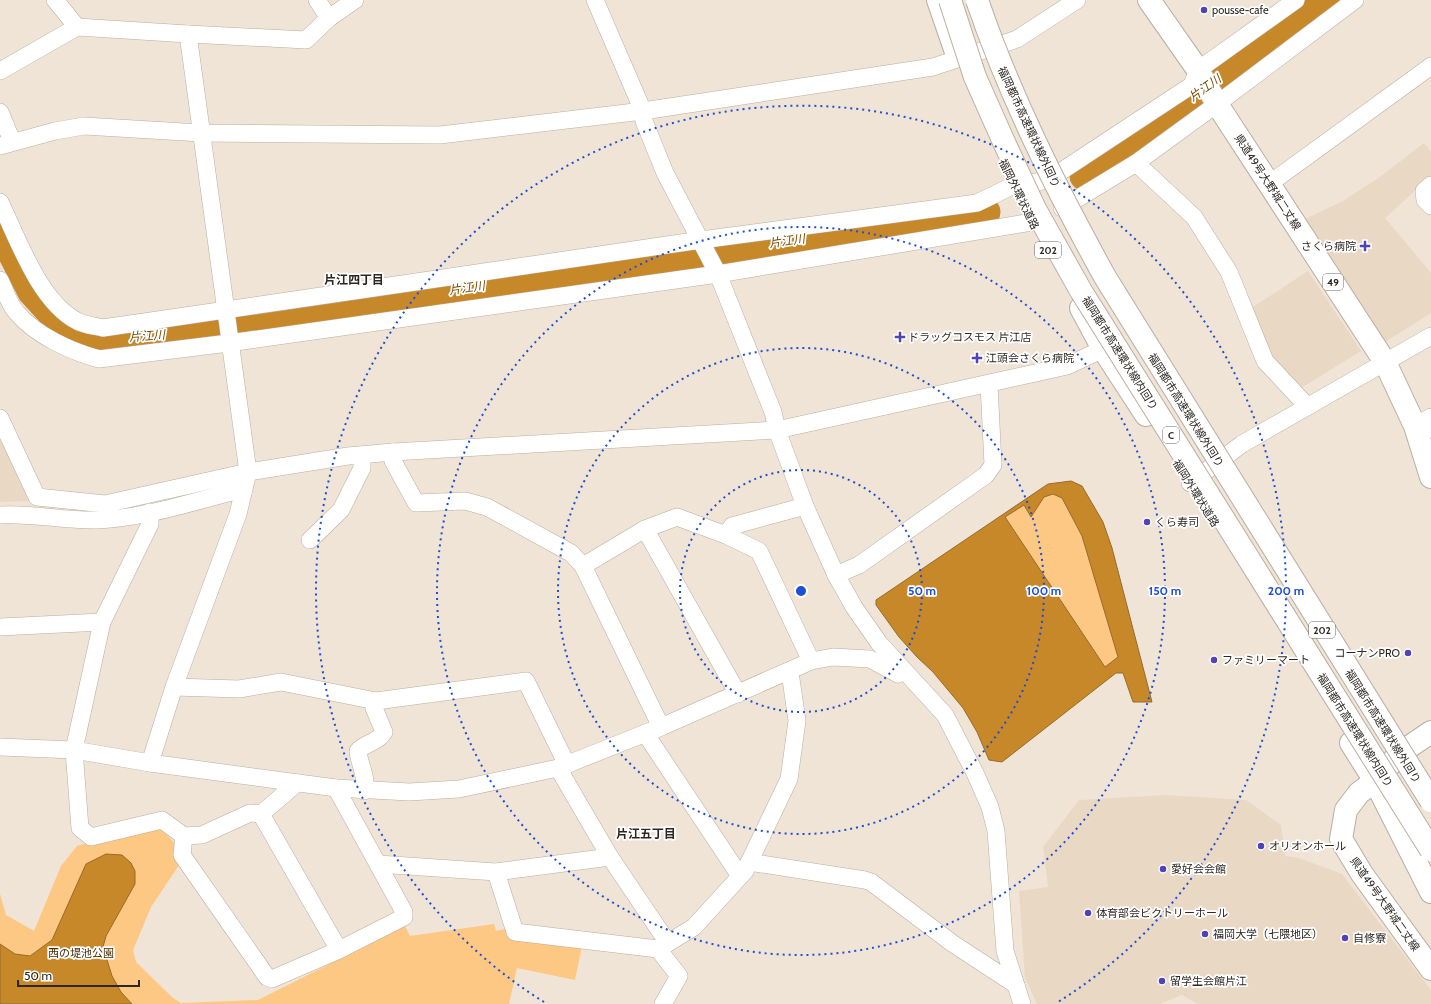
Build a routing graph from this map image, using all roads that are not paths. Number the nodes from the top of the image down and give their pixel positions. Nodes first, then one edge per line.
1 (56, 0) edge
2 (317, 0) edge
3 (355, 0) edge
4 (595, 0) edge
5 (940, 0) edge
6 (973, 0) edge
7 (977, 0) edge
8 (1078, 0) edge
9 (1149, 0) edge
10 (1296, 0) edge
11 (1355, 0) edge
12 (329, 18) junction
13 (77, 27) junction
14 (188, 34) junction
15 (992, 48) junction
16 (959, 59) junction
17 (1431, 66) edge
18 (0, 71) edge
19 (1199, 73) junction
20 (1216, 101) junction
21 (643, 111) junction
22 (0, 112) edge
23 (201, 133) junction
24 (6, 144) edge
25 (1136, 163) junction
26 (1048, 180) junction
27 (1269, 184) junction
28 (1431, 185) edge
29 (1012, 186) junction
30 (0, 202) edge
31 (1431, 206) edge
32 (1062, 208) junction
33 (1032, 222) junction
34 (702, 241) junction
35 (718, 274) junction
36 (0, 280) edge
37 (225, 311) junction
38 (1431, 336) edge
39 (229, 339) junction
40 (1103, 349) junction
41 (1385, 362) junction
42 (989, 384) junction
43 (1308, 406) junction
44 (0, 418) edge
45 (1426, 424) edge
46 (777, 430) junction
47 (392, 452) junction
48 (362, 455) junction
49 (1218, 464) junction
50 (248, 472) junction
51 (1431, 477) edge
52 (1190, 483) junction
53 (243, 493) junction
54 (805, 506) junction
55 (150, 512) junction
56 (0, 515) edge
57 (645, 529) junction
58 (726, 535) junction
59 (310, 540) dead end
60 (583, 566) junction
61 (836, 575) junction
62 (102, 622) junction
63 (0, 627) edge
64 (811, 661) junction
65 (902, 669) junction
66 (787, 672) junction
67 (174, 688) junction
68 (738, 694) junction
69 (374, 701) junction
70 (661, 727) junction
71 (1431, 732) edge
72 (645, 733) junction
73 (0, 747) edge
74 (74, 750) junction
75 (1400, 753) junction
76 (150, 763) junction
77 (562, 766) junction
78 (1375, 781) junction
79 (297, 783) junction
80 (336, 788) junction
81 (364, 791) junction
82 (1431, 793) edge
83 (1431, 801) edge
84 (261, 814) junction
85 (184, 836) junction
86 (1431, 850) edge
87 (610, 857) junction
88 (749, 862) junction
89 (378, 864) junction
90 (496, 872) junction
91 (740, 876) junction
92 (1431, 892) edge
93 (663, 946) junction
94 (339, 950) junction
95 (1431, 969) edge
96 (1016, 985) junction
97 (663, 1004) edge
98 (1022, 1004) edge

1 - 13 street
2 - 12 street
3 - 12 street
4 - 21 street
5 - 16 main road, 福岡外環状道路 / 202
5 - 86 main road, 福岡都市高速環状線内回り / C, bridge
6 - 15 main road, 202
7 - 83 main road, 福岡都市高速環状線外回り / C, bridge
8 - 15 street
9 - 19 main road, 県道49号大野城二丈線 / 49
10 - 19 street
11 - 20 street
12 - 14 street
13 - 14 street
13 - 18 street
14 - 23 street
15 - 16 street
15 - 26 main road, 202
16 - 21 street
16 - 29 main road, 福岡外環状道路 / 202
17 - 27 street
19 - 20 main road, 県道49号大野城二丈線 / 49
19 - 26 street
20 - 25 street
20 - 27 main road, 県道49号大野城二丈線 / 49
21 - 23 street
21 - 34 street
22 - 24 street
23 - 24 street
23 - 37 street
25 - 32 street
25 - 43 street
26 - 29 street
26 - 32 main road, 202
27 - 41 main road, 県道49号大野城二丈線 / 49
28 - 31 street
29 - 33 main road, 福岡外環状道路 / 202
29 - 34 street
30 - 37 street
32 - 49 main road, 202
33 - 35 street
33 - 40 main road, 福岡外環状道路 / 202
34 - 35 street
34 - 37 street
35 - 39 street
35 - 46 street
36 - 39 street
37 - 39 street
38 - 41 street
39 - 50 street
40 - 42 street
40 - 52 main road, 福岡外環状道路 / 202
41 - 43 street
41 - 45 main road, 県道49号大野城二丈線 / 49
42 - 46 street
42 - 61 street
43 - 49 street
44 - 50 street
45 - 51 main road, 県道49号大野城二丈線 / 49
46 - 47 street
46 - 54 street
47 - 48 street
47 - 60 street
48 - 50 street
48 - 59 street
49 - 52 street
49 - 75 main road, 202
50 - 53 street
52 - 78 main road, 福岡外環状道路 / 202
53 - 55 street
53 - 67 street
54 - 58 street
54 - 61 street
55 - 56 street
55 - 62 street
57 - 58 street
57 - 60 street
57 - 68 street
58 - 64 street
60 - 70 street
61 - 65 street
62 - 63 street
62 - 74 street
64 - 65 street
64 - 66 street
65 - 96 street
66 - 68 street
66 - 88 street
67 - 69 street
67 - 76 street
68 - 70 street
69 - 77 street
69 - 81 street
70 - 72 street
71 - 75 main road, 県道49号大野城二丈線
72 - 77 street
72 - 91 street
73 - 74 street
74 - 76 street
74 - 85 street
75 - 78 main road, 県道49号大野城二丈線
75 - 82 main road, 202
76 - 79 street
77 - 81 street
77 - 87 street
78 - 92 main road, 福岡外環状道路 / 202
78 - 95 main road, 県道49号大野城二丈線
79 - 80 street
79 - 84 street
80 - 81 street
80 - 89 street
84 - 85 street
84 - 94 street
85 - 94 street
87 - 90 street
87 - 93 street
88 - 91 street
88 - 96 street
89 - 90 street
89 - 94 street
90 - 93 street
91 - 93 street
93 - 97 street
96 - 98 street

